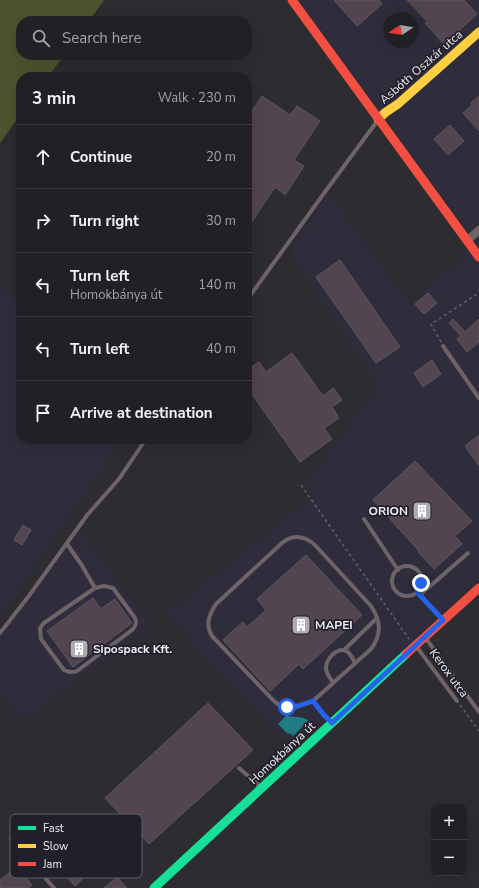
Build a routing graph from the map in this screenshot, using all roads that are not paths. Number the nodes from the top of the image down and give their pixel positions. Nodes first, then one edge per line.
1 (292, 0) edge
2 (479, 32) edge
3 (378, 120) junction
4 (479, 230) edge
5 (467, 241) junction
6 (479, 258) edge
7 (252, 293) edge
8 (443, 346) road end
9 (479, 398) edge
10 (143, 444) edge
11 (364, 519) dead end
12 (67, 544) junction
13 (468, 553) dead end
14 (398, 570) junction
15 (95, 588) junction
16 (479, 588) edge
17 (419, 593) junction
18 (377, 618) junction
19 (443, 620) junction
20 (0, 633) edge
21 (425, 637) junction
22 (415, 646) junction
23 (344, 650) junction
24 (355, 663) junction
25 (334, 682) junction
26 (313, 701) junction
27 (457, 701) road end
28 (479, 712) edge
29 (332, 723) junction
30 (239, 768) dead end
31 (262, 788) junction
32 (45, 878) edge
33 (54, 888) edge
34 (154, 888) edge

1 - 3 street
2 - 3 street, Asbóth Oszkár utca
3 - 5 street
3 - 7 lane
4 - 5 street
5 - 6 street
8 - 9 lane
10 - 12 lane
11 - 14 lane
12 - 15 lane
12 - 20 lane
13 - 17 lane
14 - 17 lane
14 - 17 lane
15 - 15 lane
16 - 19 street, Homokbánya út
17 - 19 lane
18 - 23 lane
18 - 24 lane
18 - 26 lane
19 - 21 street, Homokbánya út
21 - 22 street, Homokbánya út
21 - 28 lane
22 - 27 lane, Kerox utca
22 - 29 street, Homokbánya út
23 - 24 lane
23 - 25 lane
24 - 25 lane
25 - 26 lane
26 - 29 lane
29 - 31 street, Homokbánya út
30 - 31 lane
31 - 34 street, Homokbánya út
32 - 33 lane

